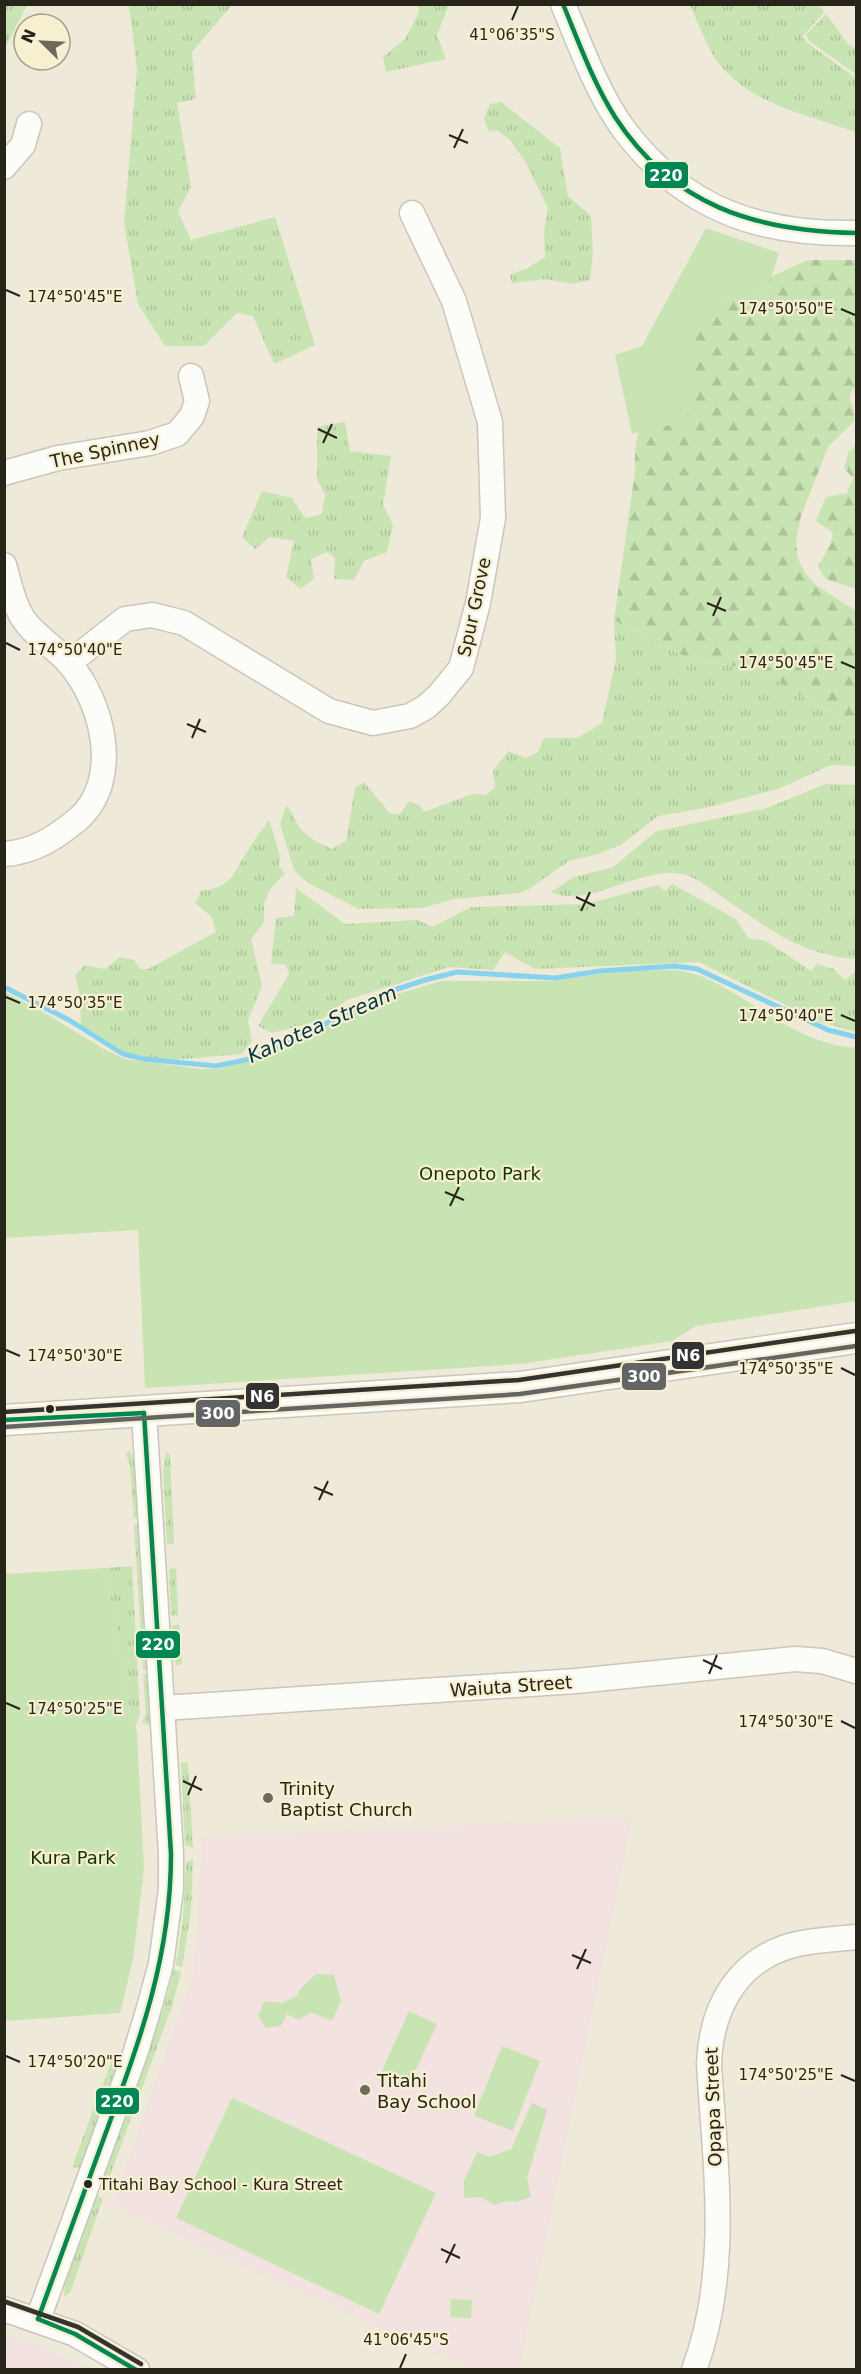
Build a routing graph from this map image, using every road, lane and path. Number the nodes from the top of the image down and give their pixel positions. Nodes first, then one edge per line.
1 (563, 4) edge
2 (29, 124) dead end
3 (4, 166) edge
4 (412, 213) dead end
5 (856, 233) edge
6 (191, 376) dead end
7 (4, 473) edge
8 (4, 566) edge
9 (69, 663) junction
10 (4, 854) edge
11 (856, 1338) edge
12 (144, 1413) junction
13 (4, 1420) edge
14 (856, 1671) edge
15 (163, 1708) junction
16 (856, 1937) edge
17 (4, 2309) edge
18 (38, 2319) junction
19 (137, 2370) edge
20 (694, 2370) edge

1 - 5 street
2 - 3 street
4 - 9 street, Spur Grove
6 - 7 street, The Spinney
8 - 9 street
9 - 10 street
11 - 12 main road
12 - 13 main road
12 - 15 street
14 - 15 street, Waiuta Street
15 - 18 street
16 - 20 street, Opapa Street
17 - 18 street
18 - 19 street

